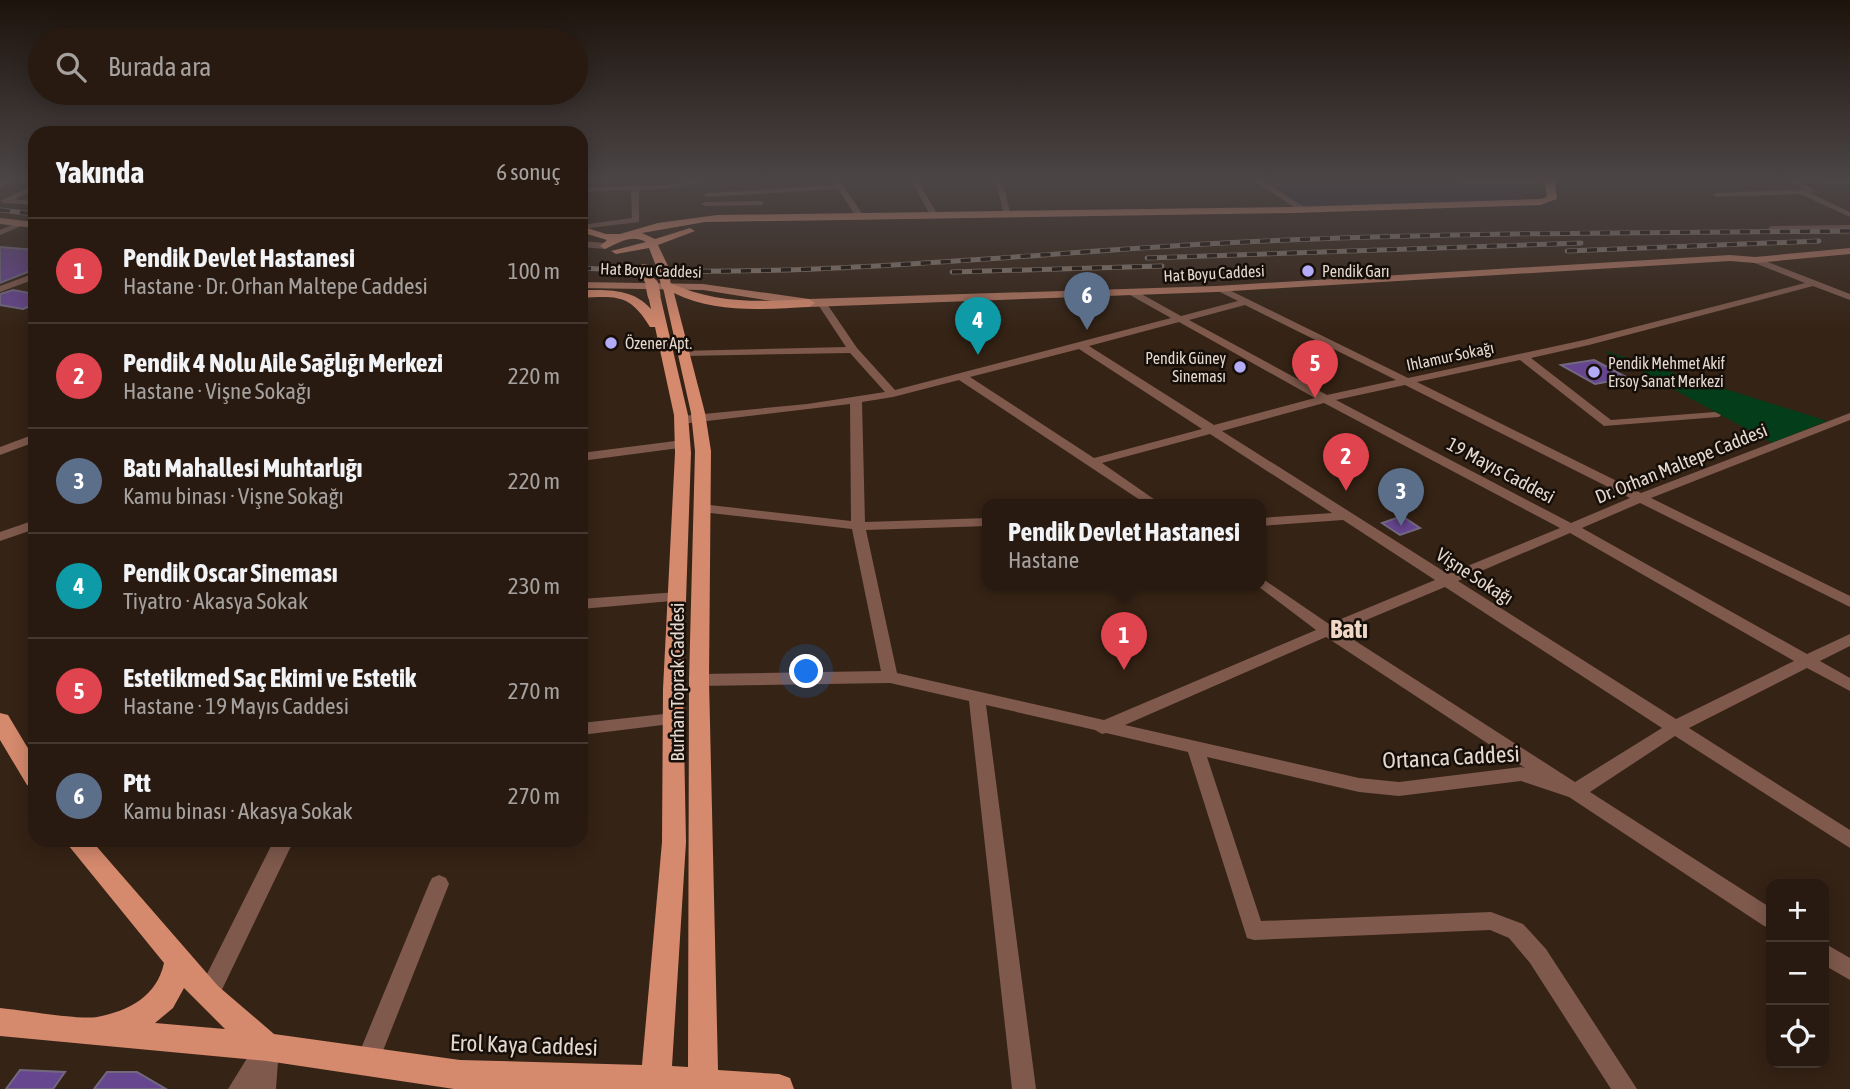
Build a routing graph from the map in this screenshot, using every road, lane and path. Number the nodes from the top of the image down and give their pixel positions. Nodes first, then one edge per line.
1 (588, 231) edge
2 (643, 231) edge
3 (672, 231) edge
4 (693, 231) edge
5 (686, 232) junction
6 (588, 234) edge
7 (621, 237) junction
8 (650, 244) junction
9 (588, 245) edge
10 (611, 249) junction
11 (1844, 251) edge
12 (1850, 256) edge
13 (1755, 260) junction
14 (28, 279) edge
15 (1814, 283) junction
16 (588, 285) edge
17 (0, 289) edge
18 (1221, 289) junction
19 (1850, 290) edge
20 (1834, 291) junction
21 (663, 292) junction
22 (1133, 293) junction
23 (588, 295) edge
24 (1850, 297) edge
25 (1245, 302) junction
26 (809, 303) junction
27 (822, 303) junction
28 (1179, 319) junction
29 (1079, 344) junction
30 (853, 350) junction
31 (666, 352) junction
32 (683, 353) junction
33 (1524, 357) junction
34 (962, 376) junction
35 (1408, 381) junction
36 (893, 394) junction
37 (1325, 399) junction
38 (856, 400) junction
39 (1715, 415) dead end
40 (1850, 416) edge
41 (690, 419) junction
42 (1210, 428) junction
43 (28, 440) edge
44 (683, 444) junction
45 (0, 450) edge
46 (588, 456) edge
47 (1093, 462) junction
48 (1639, 498) junction
49 (1148, 499) edge
50 (701, 508) junction
51 (1347, 516) junction
52 (982, 522) edge
53 (1266, 522) edge
54 (858, 526) junction
55 (28, 527) edge
56 (1573, 529) junction
57 (0, 537) edge
58 (1446, 579) junction
59 (1266, 585) edge
60 (678, 597) junction
61 (1850, 602) edge
62 (588, 603) edge
63 (1325, 629) junction
64 (1850, 639) edge
65 (1805, 661) junction
66 (890, 677) junction
67 (699, 680) junction
68 (1850, 685) edge
69 (978, 697) junction
70 (673, 719) junction
71 (0, 721) edge
72 (1676, 727) junction
73 (588, 728) edge
74 (1102, 728) junction
75 (1195, 749) junction
76 (28, 767) edge
77 (1575, 792) junction
78 (1850, 840) edge
79 (85, 847) edge
80 (281, 847) edge
81 (439, 884) dead end
82 (1766, 916) edge
83 (1829, 956) edge
84 (178, 961) junction
85 (1850, 970) edge
86 (208, 995) junction
87 (0, 1021) edge
88 (94, 1030) junction
89 (267, 1047) junction
90 (368, 1063) junction
91 (703, 1082) junction
92 (657, 1084) edge
93 (240, 1089) edge
94 (264, 1089) edge
95 (779, 1089) edge
96 (1024, 1089) edge
97 (1625, 1089) edge

1 - 7 main road
2 - 7 main road
3 - 5 main road
4 - 5 main road
5 - 8 main road
6 - 10 main road
7 - 8 main road
7 - 10 main road
8 - 10 main road
8 - 21 main road, bridge
9 - 10 street
10 - 21 main road, bridge
11 - 12 street
11 - 13 street, Hat Boyu Caddesi
13 - 15 street
13 - 18 street, Hat Boyu Caddesi
14 - 17 street
15 - 20 street
15 - 33 street, Ihlamur Sokağı
16 - 26 street, Hat Boyu Caddesi
18 - 22 street, Hat Boyu Caddesi
18 - 25 street
19 - 20 street
20 - 24 street
21 - 26 main road
21 - 31 main road, Burhan Toprak Caddesi
21 - 32 main road, Burhan Toprak Caddesi
22 - 27 street, Hat Boyu Caddesi
22 - 28 street, 19 Mayıs Caddesi
23 - 31 main road
25 - 28 street
25 - 35 street
26 - 27 street, Hat Boyu Caddesi
27 - 30 street
28 - 29 street
28 - 37 street, 19 Mayıs Caddesi
29 - 34 street
29 - 42 street, Vişne Sokağı
30 - 32 street
30 - 36 street
31 - 41 main road, Burhan Toprak Caddesi
32 - 41 main road, Burhan Toprak Caddesi
33 - 35 street, Ihlamur Sokağı
33 - 39 street
34 - 36 street
34 - 47 street
35 - 37 street, Ihlamur Sokağı
35 - 48 street
36 - 38 street
37 - 42 street, Ihlamur Sokağı
37 - 56 street, 19 Mayıs Caddesi
38 - 41 street
38 - 54 street
40 - 48 street, Dr. Orhan Maltepe Caddesi
41 - 44 main road, Burhan Toprak Caddesi
41 - 50 main road, Burhan Toprak Caddesi
42 - 47 street, Ihlamur Sokağı
42 - 51 street, Vişne Sokağı
43 - 45 street
44 - 46 street
44 - 60 main road, Burhan Toprak Caddesi
47 - 49 street
48 - 56 street, Dr. Orhan Maltepe Caddesi
48 - 61 street
50 - 54 street
50 - 67 main road, Burhan Toprak Caddesi
51 - 53 street
51 - 58 street, Vişne Sokağı
52 - 54 street
54 - 66 street
55 - 57 street
56 - 58 street, Dr. Orhan Maltepe Caddesi
56 - 65 street, 19 Mayıs Caddesi
58 - 63 street, Dr. Orhan Maltepe Caddesi
58 - 72 street, Vişne Sokağı
59 - 63 street
60 - 62 street
60 - 70 main road, Burhan Toprak Caddesi
63 - 74 street, Dr. Orhan Maltepe Caddesi
63 - 77 street
64 - 65 street
65 - 68 street, 19 Mayıs Caddesi
65 - 72 street
66 - 67 street, Ortanca Caddesi
66 - 69 street, Ortanca Caddesi
67 - 91 main road, Burhan Toprak Caddesi
69 - 74 street, Ortanca Caddesi
69 - 96 street
70 - 73 street
70 - 92 main road, Burhan Toprak Caddesi
71 - 76 main road
72 - 77 street
72 - 78 street, Vişne Sokağı
74 - 75 street, Ortanca Caddesi
75 - 77 street, Ortanca Caddesi
75 - 97 street
77 - 82 street
79 - 84 main road
80 - 86 street
81 - 90 street
83 - 85 street
84 - 86 main road
84 - 88 main road
86 - 89 main road
87 - 88 main road, Erol Kaya Caddesi
88 - 89 main road, Erol Kaya Caddesi
89 - 90 main road, Erol Kaya Caddesi
89 - 93 street
89 - 94 street
90 - 92 main road, Erol Kaya Caddesi
91 - 92 main road, Erol Kaya Caddesi
91 - 95 main road, Erol Kaya Caddesi

